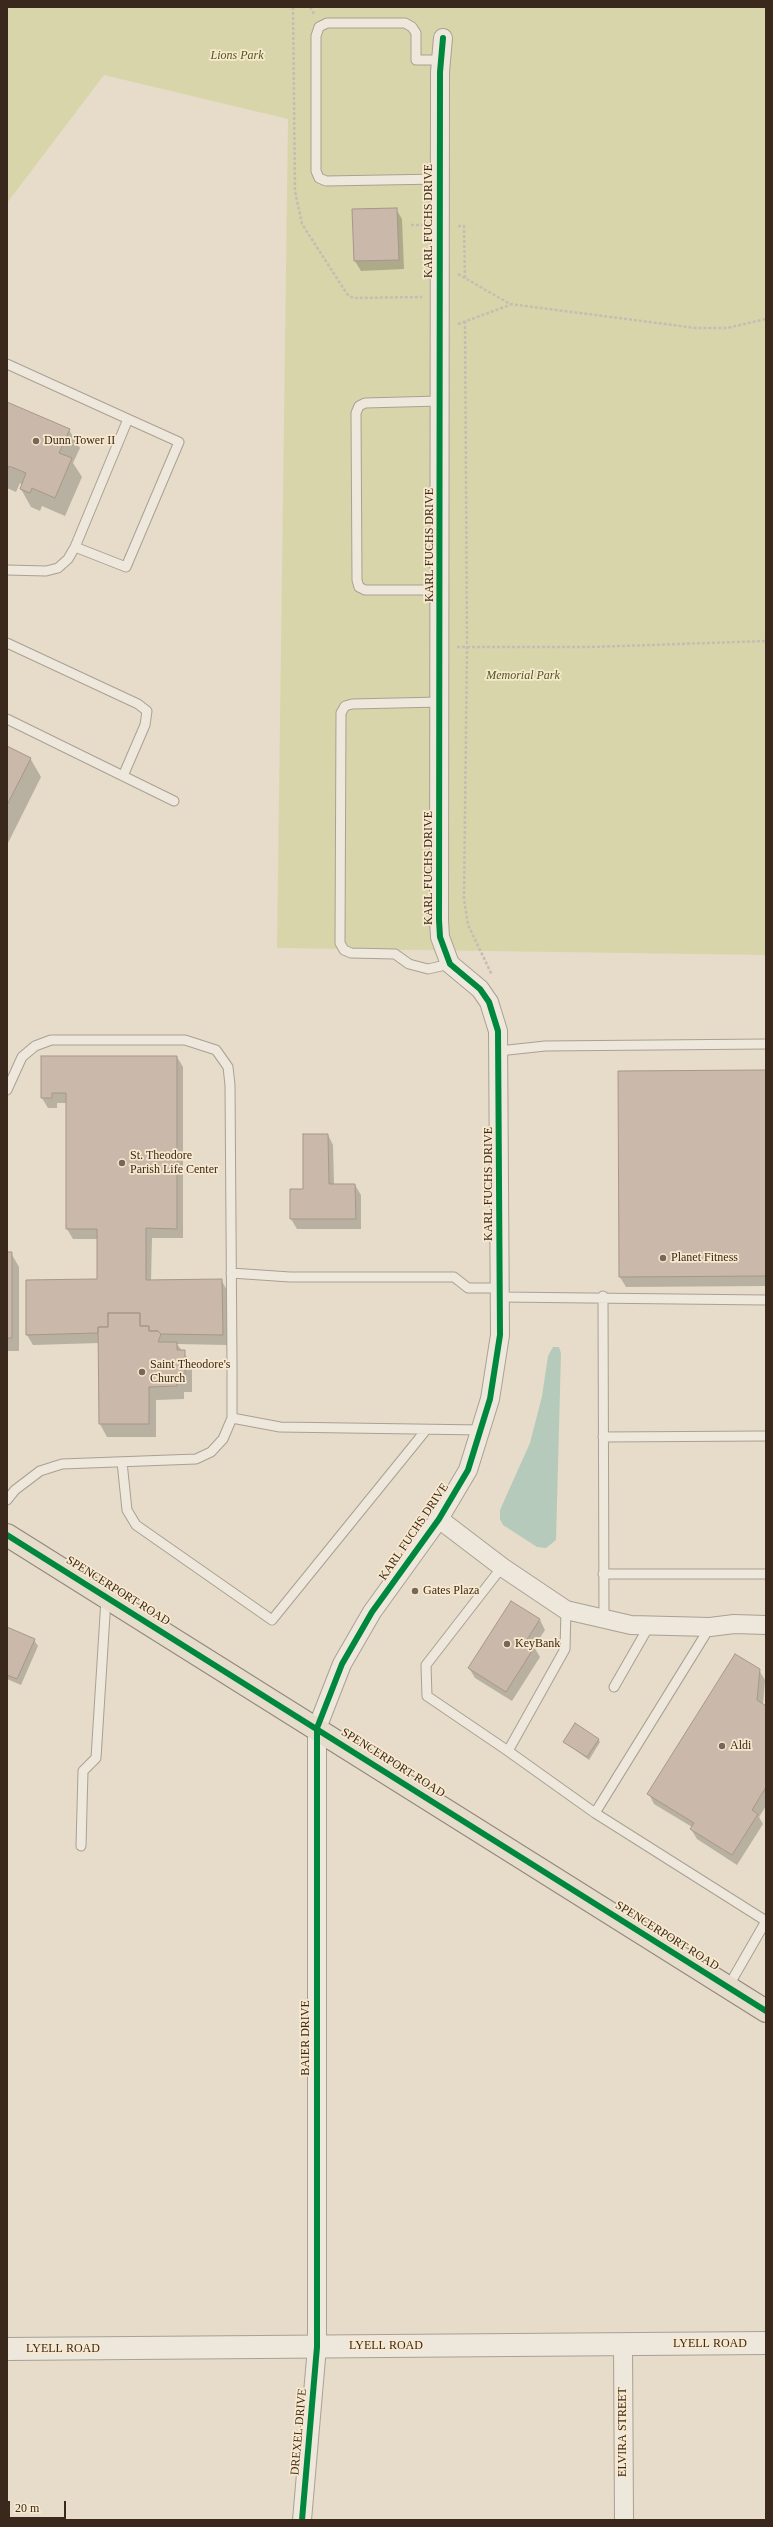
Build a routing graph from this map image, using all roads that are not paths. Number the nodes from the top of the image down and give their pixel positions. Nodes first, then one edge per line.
1 (444, 38) dead end
2 (441, 60) junction
3 (440, 179) junction
4 (7, 364) edge
5 (440, 402) junction
6 (128, 419) junction
7 (75, 547) junction
8 (7, 570) edge
9 (441, 590) junction
10 (7, 643) edge
11 (441, 702) junction
12 (7, 720) edge
13 (123, 776) junction
14 (174, 801) dead end
15 (450, 964) junction
16 (766, 1044) edge
17 (499, 1051) junction
18 (7, 1090) edge
19 (231, 1273) junction
20 (501, 1292) junction
21 (603, 1296) junction
22 (766, 1300) edge
23 (232, 1418) junction
24 (426, 1430) junction
25 (482, 1430) junction
26 (766, 1436) edge
27 (603, 1437) junction
28 (122, 1462) junction
29 (7, 1500) edge
30 (439, 1519) junction
31 (7, 1535) edge
32 (502, 1567) junction
33 (603, 1574) junction
34 (766, 1574) edge
35 (106, 1597) junction
36 (566, 1610) junction
37 (604, 1619) junction
38 (649, 1626) junction
39 (766, 1626) edge
40 (710, 1627) junction
41 (614, 1687) dead end
42 (317, 1728) junction
43 (508, 1752) junction
44 (595, 1813) junction
45 (81, 1846) dead end
46 (766, 1921) edge
47 (728, 1987) junction
48 (766, 2011) edge
49 (766, 2343) edge
50 (623, 2344) junction
51 (317, 2347) junction
52 (7, 2349) edge
53 (302, 2520) edge
54 (624, 2520) edge

1 - 2 street, KARL FUCHS DRIVE
2 - 3 street, KARL FUCHS DRIVE
2 - 3 lane
3 - 5 street, KARL FUCHS DRIVE
4 - 6 lane
5 - 9 street, KARL FUCHS DRIVE
5 - 9 lane
6 - 7 lane
6 - 7 lane
7 - 8 lane
9 - 11 street, KARL FUCHS DRIVE
10 - 13 lane
11 - 15 street, KARL FUCHS DRIVE
11 - 15 lane
12 - 13 lane
13 - 14 lane
15 - 17 street, KARL FUCHS DRIVE
16 - 17 lane
17 - 20 street, KARL FUCHS DRIVE
18 - 19 lane
19 - 20 lane
19 - 23 lane
20 - 21 lane
20 - 25 street, KARL FUCHS DRIVE
21 - 22 lane
21 - 27 lane
23 - 24 lane
23 - 28 lane
24 - 25 lane
24 - 28 lane
25 - 30 street, KARL FUCHS DRIVE
26 - 27 lane
27 - 33 lane
28 - 29 lane
30 - 32 street
30 - 42 street, KARL FUCHS DRIVE
31 - 35 main road, SPENCERPORT ROAD
32 - 36 street
32 - 43 lane
33 - 34 lane
33 - 37 lane
35 - 42 main road, SPENCERPORT ROAD
35 - 45 lane
36 - 37 street
36 - 43 lane
37 - 38 street
38 - 40 street
38 - 41 lane
39 - 40 street
40 - 44 lane
42 - 47 main road, SPENCERPORT ROAD
42 - 51 street, BAIER DRIVE
43 - 44 lane
44 - 46 lane
46 - 47 lane
47 - 48 main road, SPENCERPORT ROAD
49 - 50 street, LYELL ROAD
50 - 51 street, LYELL ROAD
50 - 54 street, ELVIRA STREET
51 - 52 street, LYELL ROAD
51 - 53 street, DREXEL DRIVE

